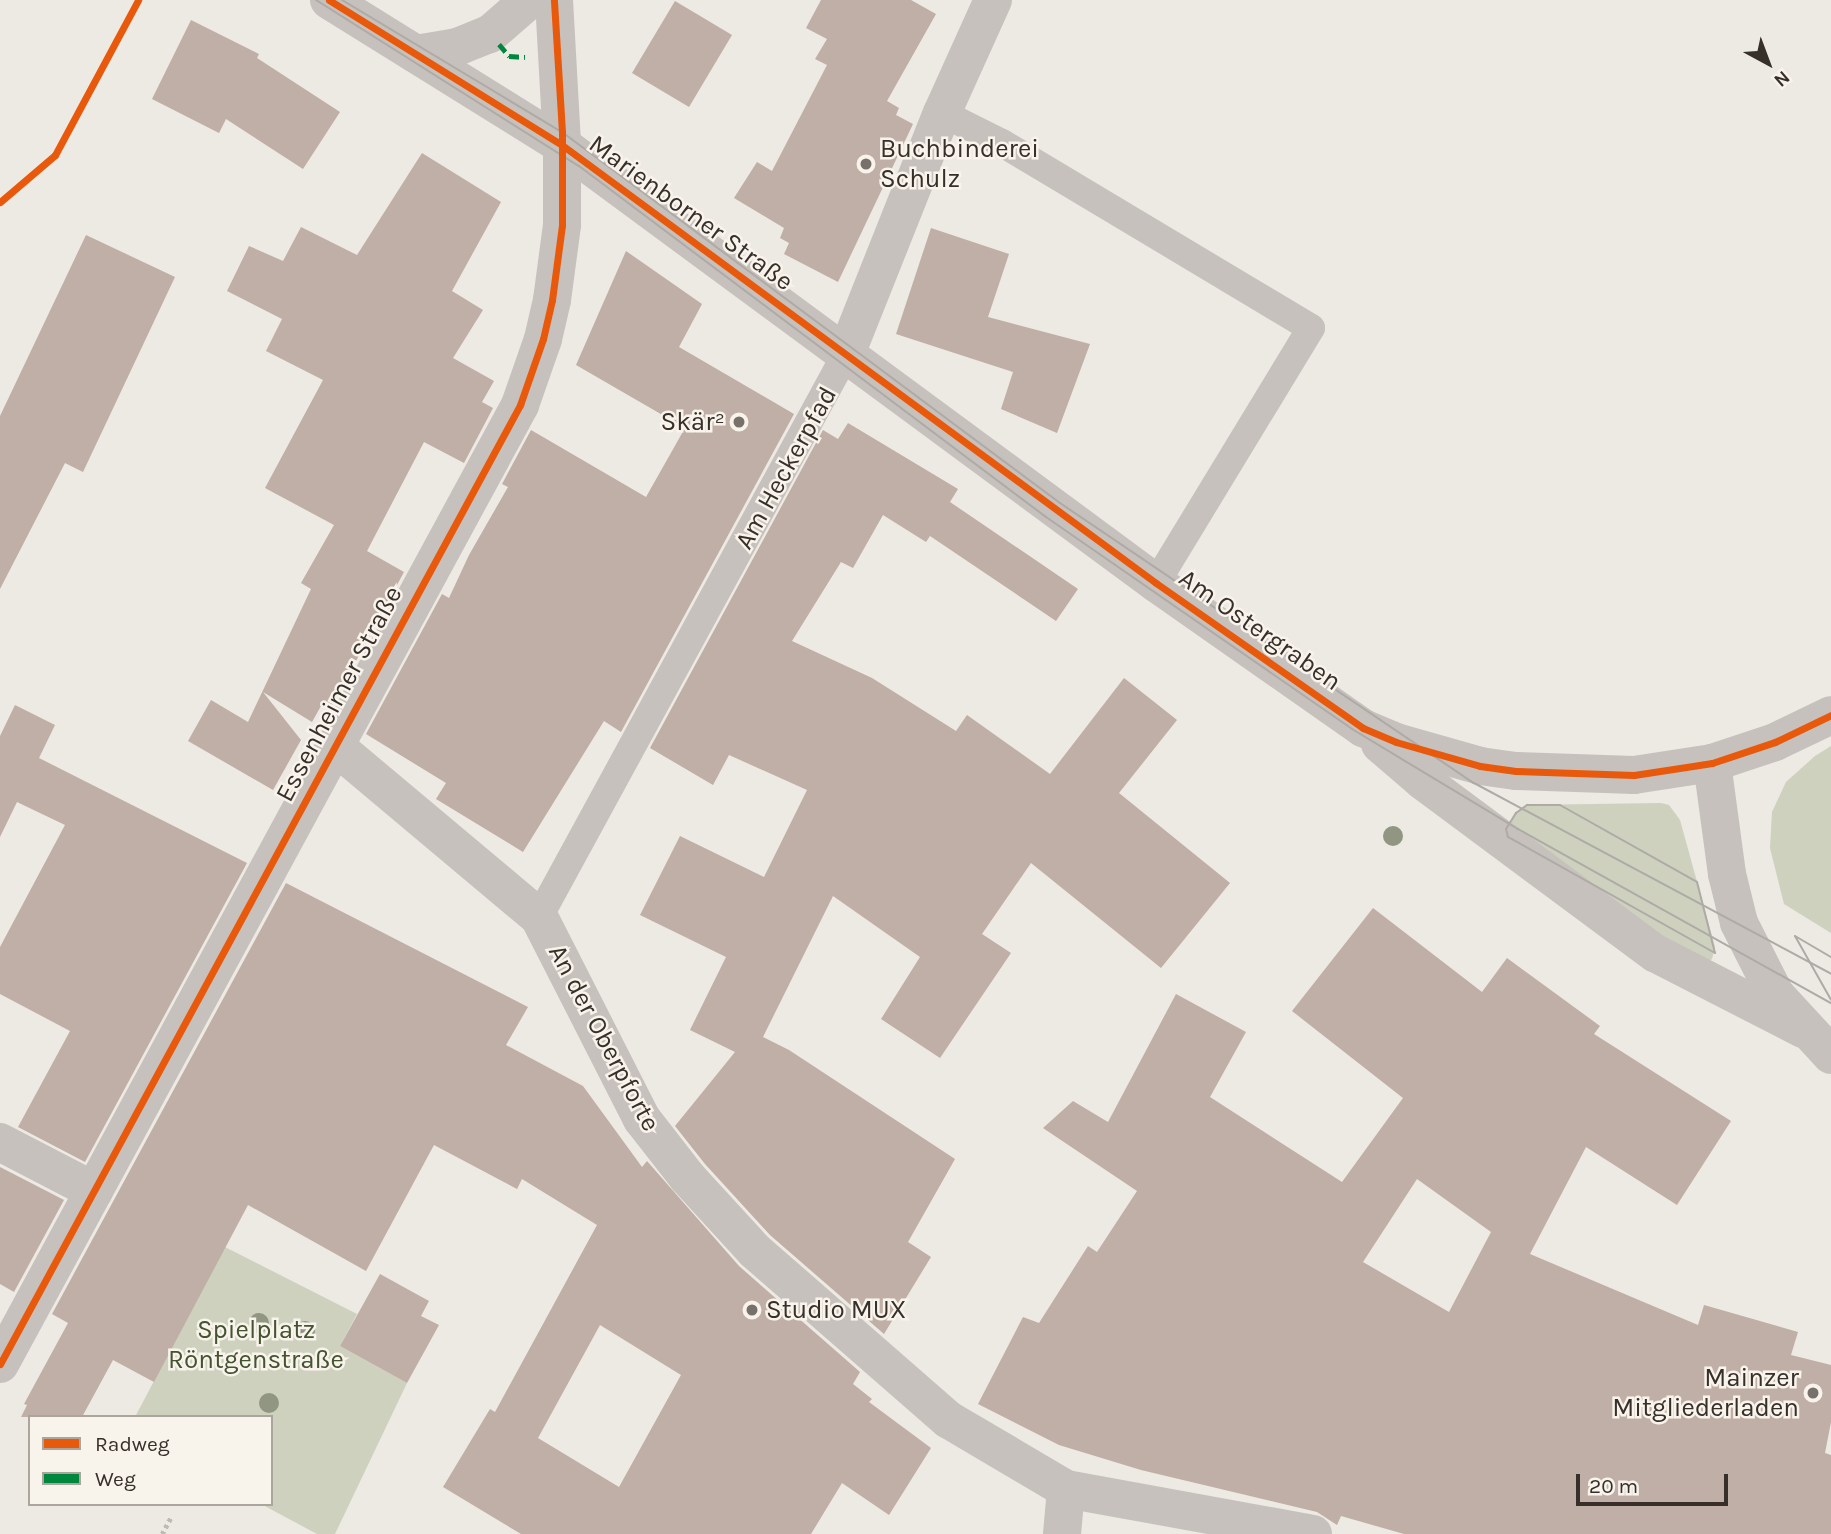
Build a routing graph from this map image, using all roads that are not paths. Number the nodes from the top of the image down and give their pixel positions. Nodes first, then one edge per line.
1 (328, 0) edge
2 (529, 0) edge
3 (554, 0) edge
4 (993, 0) edge
5 (416, 54) junction
6 (942, 113) junction
7 (562, 145) junction
8 (846, 354) junction
9 (1156, 583) junction
10 (1831, 715) edge
11 (1363, 729) junction
12 (335, 746) junction
13 (1712, 763) junction
14 (539, 917) junction
15 (1804, 1029) junction
16 (1831, 1055) edge
17 (0, 1142) edge
18 (94, 1191) junction
19 (0, 1364) edge
20 (1066, 1489) junction
21 (1062, 1534) edge
22 (1313, 1534) edge

1 - 5 street, Marienborner Straße
2 - 5 street
3 - 7 street, Essenheimer Straße
4 - 6 street, Am Heckerpfad
5 - 7 street, Marienborner Straße
6 - 8 street, Am Heckerpfad
6 - 9 lane
7 - 8 street, Marienborner Straße
7 - 12 street, Essenheimer Straße
8 - 9 street, Am Ostergraben
8 - 14 lane, Am Heckerpfad
9 - 11 street, Am Ostergraben
10 - 13 street, Am Ostergraben
11 - 13 street, Am Ostergraben
11 - 15 street
12 - 14 street, An der Oberpforte
12 - 18 street, Essenheimer Straße
13 - 15 street
14 - 20 street, An der Oberpforte
15 - 16 street
17 - 18 street
18 - 19 street, Essenheimer Straße
20 - 21 street
20 - 22 street, An der Oberpforte

